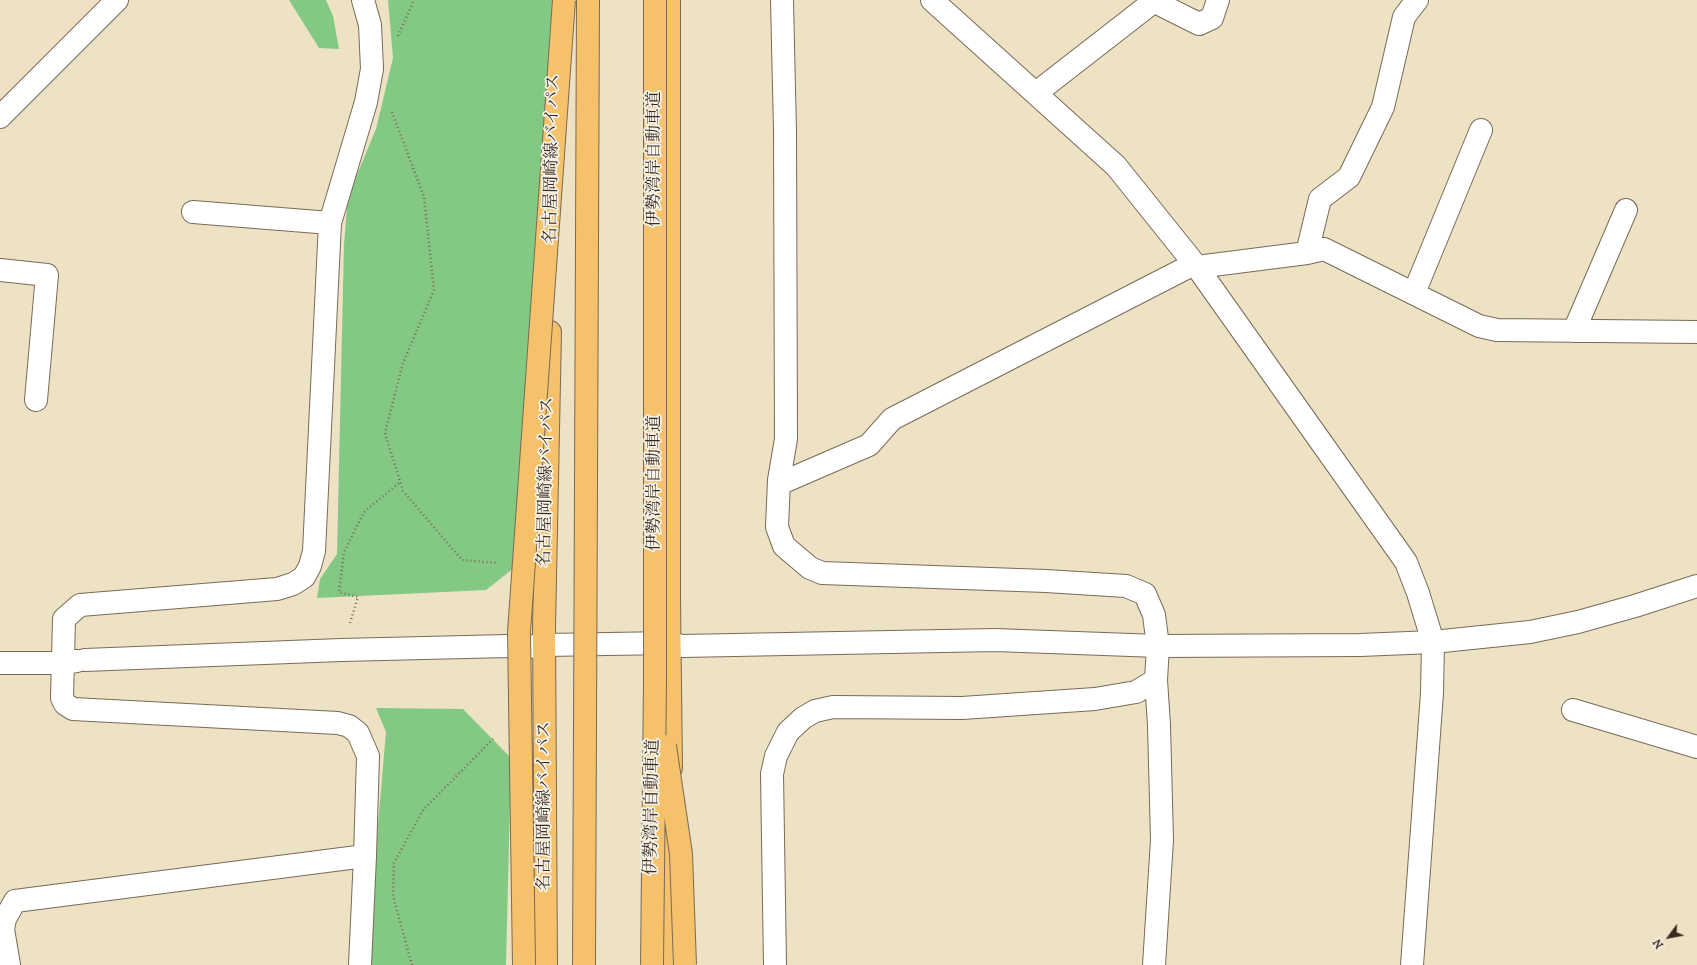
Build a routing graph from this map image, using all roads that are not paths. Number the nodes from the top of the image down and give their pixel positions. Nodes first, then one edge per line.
1 (117, 0) edge
2 (363, 0) edge
3 (556, 0) edge
4 (564, 0) edge
5 (588, 0) edge
6 (655, 0) edge
7 (669, 0) edge
8 (782, 0) edge
9 (932, 0) edge
10 (1218, 0) edge
11 (1416, 0) edge
12 (1152, 1) edge
13 (1036, 93) junction
14 (0, 117) edge
15 (1481, 130) dead end
16 (1626, 210) dead end
17 (193, 212) dead end
18 (330, 223) junction
19 (1307, 253) junction
20 (1196, 266) junction
21 (0, 270) edge
22 (1414, 293) junction
23 (1574, 331) junction
24 (1697, 332) edge
25 (36, 400) dead end
26 (779, 484) junction
27 (1697, 586) edge
28 (1434, 642) junction
29 (676, 645) junction
30 (536, 646) junction
31 (1158, 646) junction
32 (0, 663) edge
33 (63, 663) junction
34 (1156, 680) junction
35 (655, 681) junction
36 (1573, 710) dead end
37 (1697, 747) edge
38 (365, 856) junction
39 (9, 965) edge
40 (360, 965) edge
41 (523, 965) edge
42 (546, 965) edge
43 (584, 965) edge
44 (652, 965) edge
45 (669, 965) edge
46 (680, 965) edge
47 (685, 965) edge
48 (775, 965) edge
49 (1154, 965) edge
50 (1412, 965) edge

1 - 14 street
2 - 18 street
3 - 30 main road, 名古屋岡崎線バイパス
4 - 41 main road, bridge
5 - 43 main road, bridge
6 - 35 main road, 伊勢湾岸自動車道, bridge
7 - 29 main road
8 - 26 street
9 - 13 street
10 - 12 street
11 - 19 street
12 - 13 street
13 - 20 street
15 - 22 street
16 - 23 street
17 - 18 street
18 - 33 street
19 - 20 street
19 - 22 street
20 - 26 street
20 - 28 street
21 - 25 street
22 - 23 street
23 - 24 street
26 - 31 street
27 - 28 street
28 - 31 street
28 - 50 street
29 - 30 street
29 - 31 street
29 - 45 main road
29 - 46 main road
30 - 33 street
30 - 41 main road
30 - 42 main road, 名古屋岡崎線バイパス
31 - 34 street
32 - 33 street
33 - 38 street
34 - 48 street
34 - 49 street
35 - 44 main road, 伊勢湾岸自動車道, bridge
35 - 47 main road, bridge
36 - 37 street
38 - 39 street
38 - 40 street

